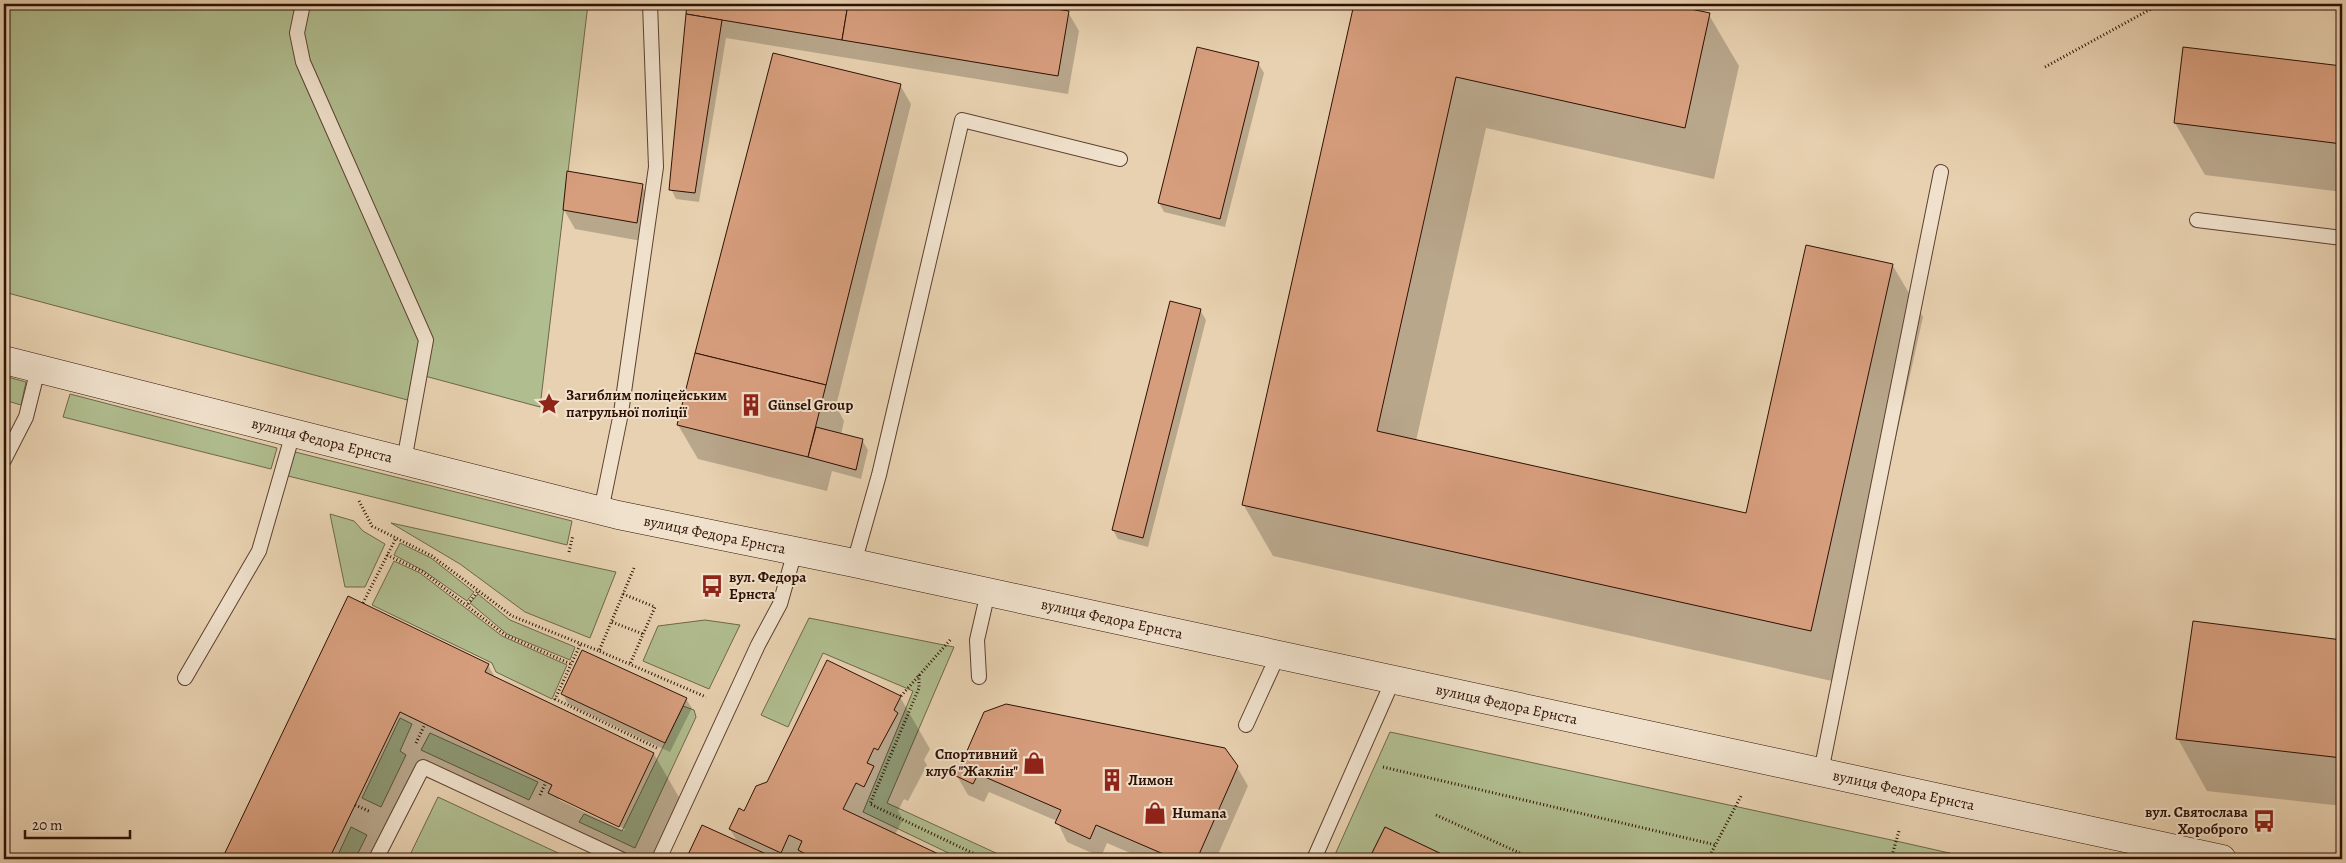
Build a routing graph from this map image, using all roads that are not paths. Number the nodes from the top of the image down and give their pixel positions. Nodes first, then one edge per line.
1 (303, 4) edge
2 (650, 4) edge
3 (1120, 159) dead end
4 (1941, 172) dead end
5 (2197, 220) dead end
6 (2342, 238) edge
7 (4, 360) edge
8 (38, 370) junction
9 (293, 433) junction
10 (4, 460) edge
11 (404, 461) junction
12 (601, 511) junction
13 (795, 551) junction
14 (854, 563) junction
15 (988, 592) junction
16 (1278, 655) junction
17 (980, 677) dead end
18 (185, 678) dead end
19 (1393, 680) junction
20 (1246, 725) dead end
21 (1821, 772) junction
22 (2175, 854) edge
23 (376, 859) edge
24 (621, 859) edge
25 (659, 859) edge
26 (1314, 859) edge
27 (2222, 859) edge

1 - 11 lane
2 - 12 lane
3 - 14 lane
4 - 21 lane
5 - 6 lane
7 - 8 street, вулиця Федора Ернста
8 - 9 street, вулиця Федора Ернста
8 - 10 lane
9 - 11 street, вулиця Федора Ернста
9 - 18 lane
11 - 12 street, вулиця Федора Ернста
12 - 13 street, вулиця Федора Ернста
13 - 14 street, вулиця Федора Ернста
13 - 25 lane
14 - 15 street, вулиця Федора Ернста
15 - 16 street, вулиця Федора Ернста
15 - 17 lane
16 - 19 street, вулиця Федора Ернста
16 - 20 lane
19 - 21 street, вулиця Федора Ернста
19 - 26 lane
21 - 22 street, вулиця Федора Ернста
22 - 27 street, вулиця Федора Ернста
23 - 24 lane

